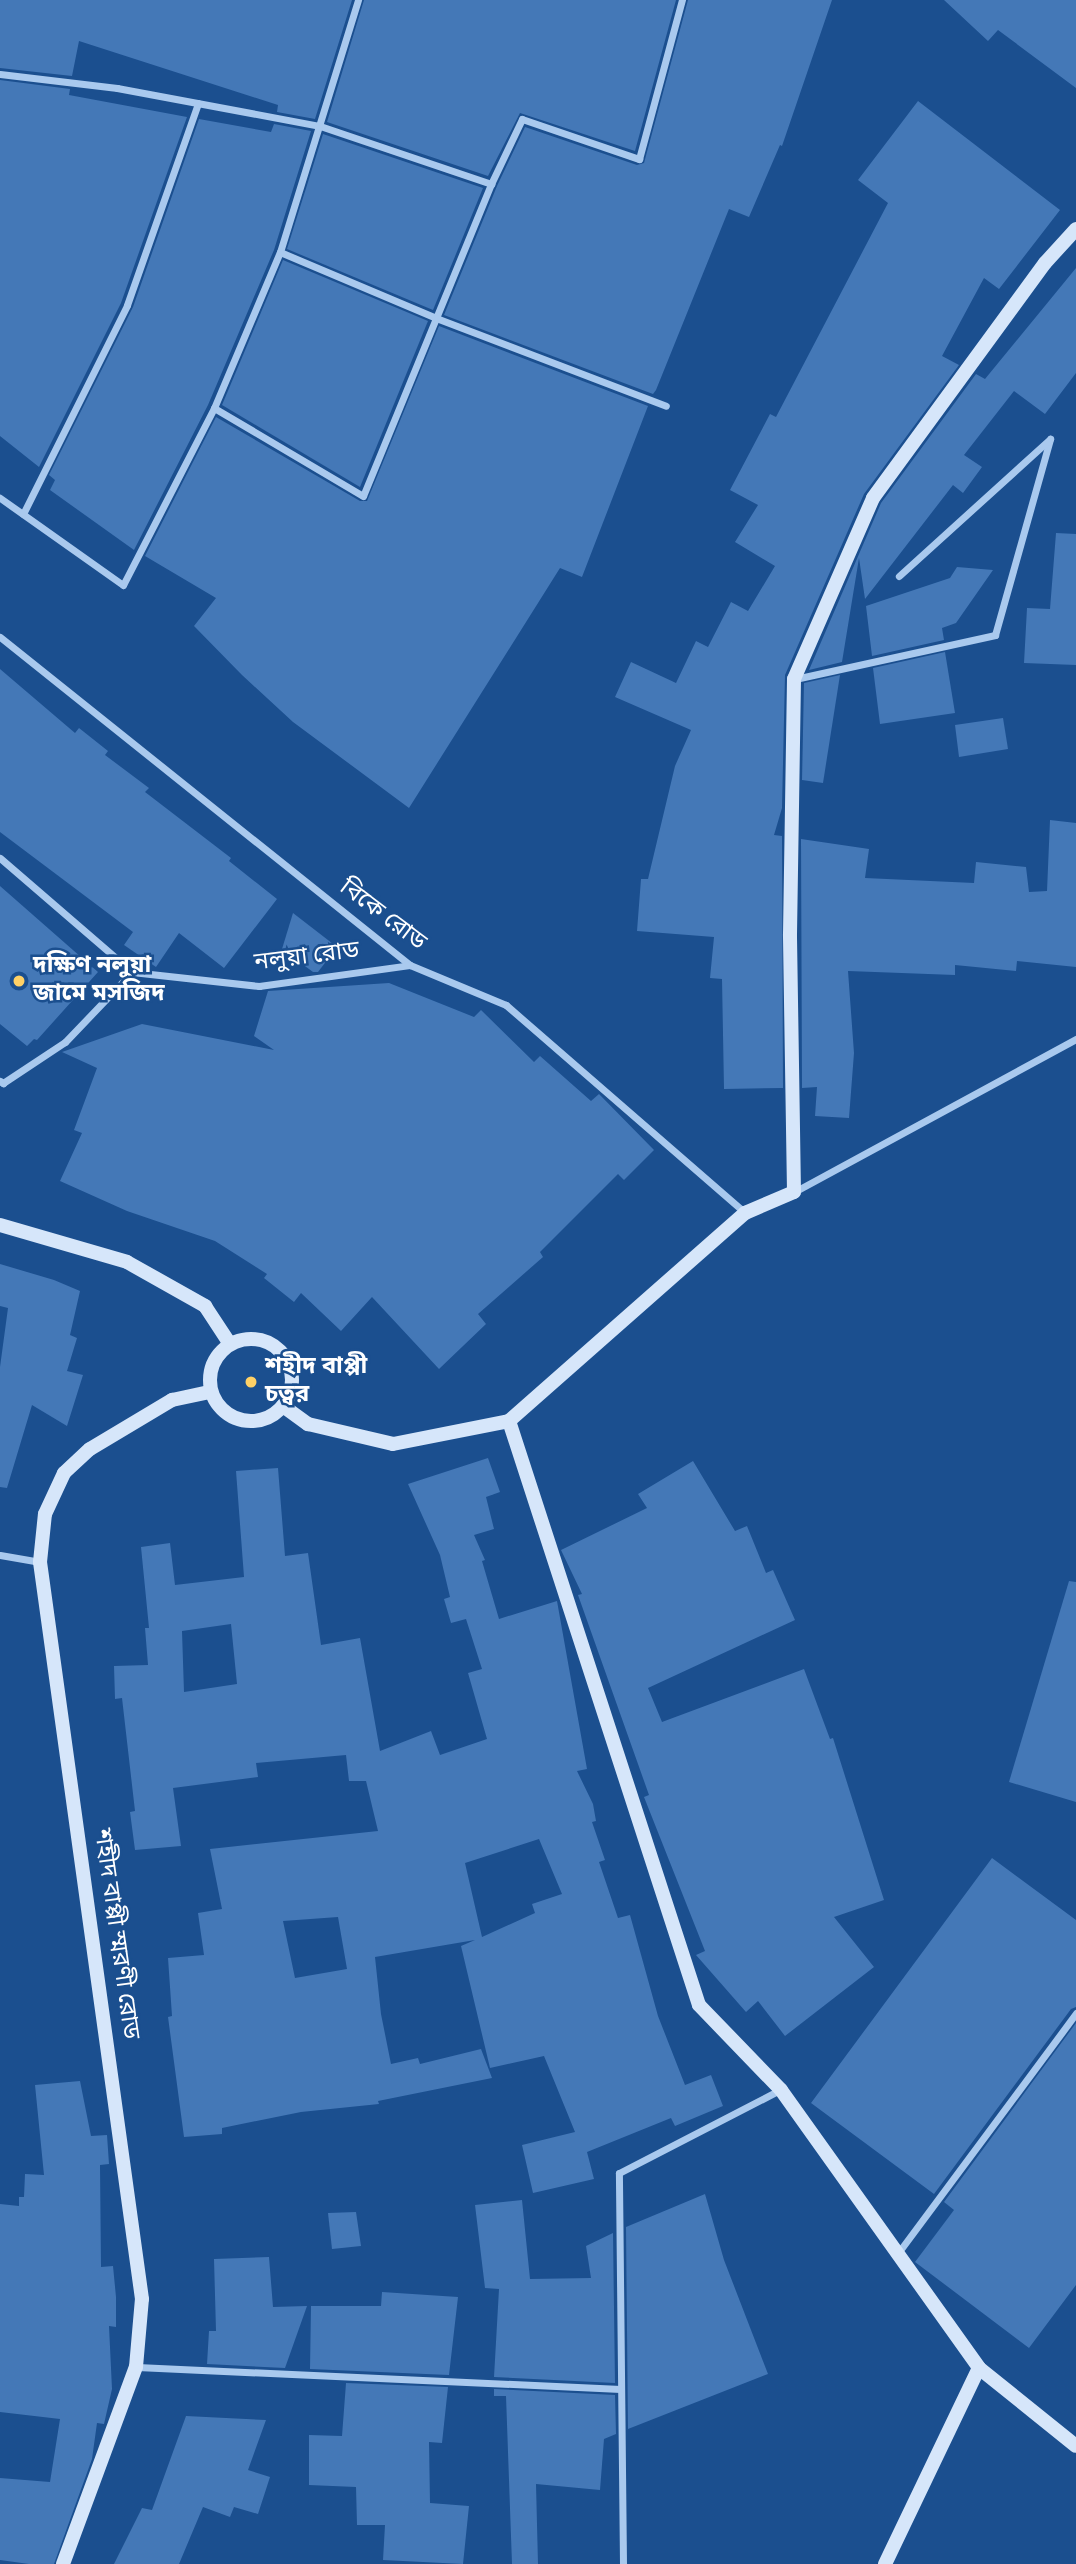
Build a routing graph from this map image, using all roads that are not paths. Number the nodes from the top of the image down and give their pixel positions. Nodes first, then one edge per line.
1 (358, 0) edge
2 (682, 0) edge
3 (0, 74) edge
4 (198, 103) junction
5 (320, 126) junction
6 (491, 184) junction
7 (1076, 229) edge
8 (280, 252) junction
9 (436, 318) junction
10 (666, 405) dead end
11 (214, 408) junction
12 (0, 498) edge
13 (23, 514) junction
14 (899, 576) dead end
15 (0, 636) edge
16 (794, 679) junction
17 (0, 858) edge
18 (410, 965) junction
19 (131, 972) junction
20 (1076, 1039) edge
21 (0, 1081) edge
22 (794, 1192) junction
23 (745, 1213) junction
24 (0, 1225) edge
25 (230, 1344) junction
26 (211, 1392) junction
27 (283, 1406) junction
28 (509, 1420) junction
29 (0, 1555) edge
30 (40, 1562) junction
31 (1076, 2013) edge
32 (781, 2090) junction
33 (897, 2253) junction
34 (136, 2367) junction
35 (979, 2368) junction
36 (621, 2389) junction
37 (1076, 2446) edge
38 (63, 2564) edge
39 (623, 2564) edge
40 (885, 2564) edge

1 - 5 street
2 - 6 street
3 - 4 street
4 - 5 street
4 - 13 street
5 - 6 street
5 - 8 street
6 - 9 street
7 - 16 street
8 - 9 street
8 - 11 street
9 - 10 street
9 - 11 street
11 - 13 street
12 - 13 street
14 - 16 street
15 - 18 street, বিকে রোড
16 - 22 street
17 - 19 street
18 - 19 street, নলুয়া রোড
18 - 23 street, বিকে রোড
19 - 21 street
20 - 22 street
22 - 23 street
23 - 28 street
24 - 25 street
25 - 26 street
25 - 27 street
26 - 27 street
26 - 30 street, শহীদ বাপ্পী স্মরণী রোড
27 - 28 street
28 - 32 street
29 - 30 street
30 - 34 street, শহীদ বাপ্পী স্মরণী রোড
31 - 33 street
32 - 33 street
32 - 36 street
33 - 35 street
34 - 36 street
34 - 38 street, শহীদ বাপ্পী স্মরণী রোড
35 - 37 street
35 - 40 street
36 - 39 street

